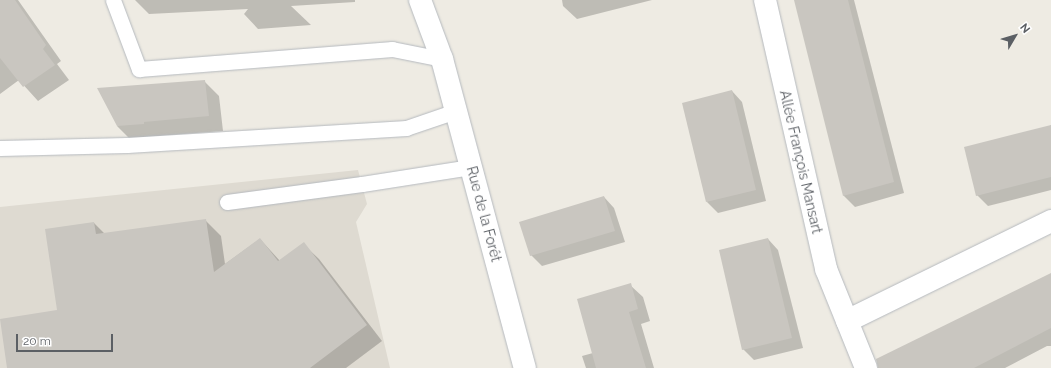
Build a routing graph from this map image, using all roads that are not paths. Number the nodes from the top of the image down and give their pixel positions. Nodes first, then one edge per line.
1 (113, 0) edge
2 (420, 0) edge
3 (436, 0) edge
4 (765, 0) edge
5 (442, 59) junction
6 (456, 111) junction
7 (0, 148) edge
8 (471, 167) junction
9 (227, 202) dead end
10 (1051, 221) edge
11 (847, 321) junction
12 (525, 368) edge
13 (866, 368) edge

1 - 5 lane
2 - 5 street, Rue de la Forêt
3 - 5 street, Rue de la Forêt
4 - 11 street, Allée François Mansart
5 - 6 street, Rue de la Forêt
6 - 7 lane
6 - 8 street, Rue de la Forêt
8 - 9 lane
8 - 12 street, Rue de la Forêt
10 - 11 street
11 - 13 street, Allée François Mansart

